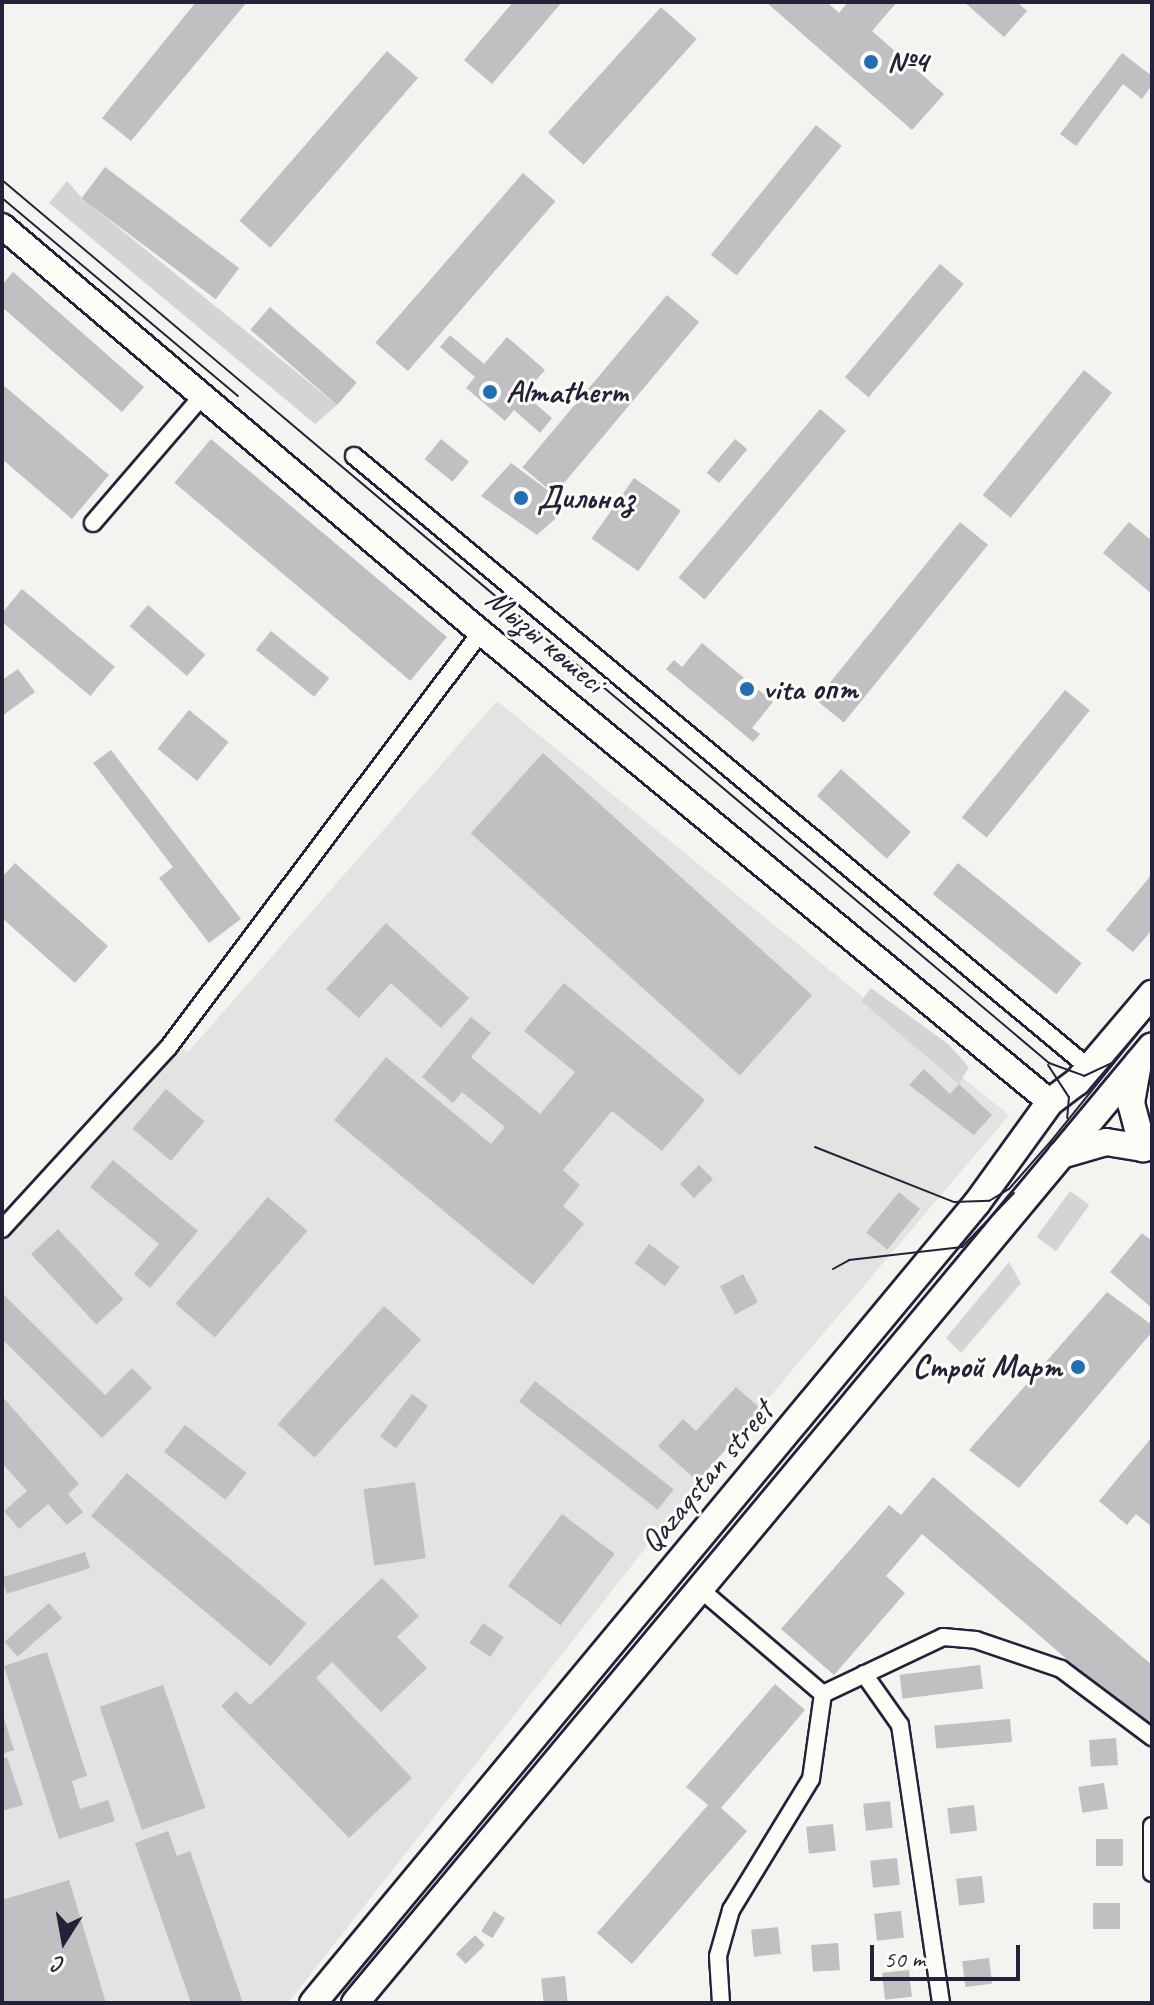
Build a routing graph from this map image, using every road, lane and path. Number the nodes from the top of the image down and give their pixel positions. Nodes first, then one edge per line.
1 (2, 226) edge
2 (203, 395) junction
3 (354, 456) dead end
4 (93, 523) dead end
5 (481, 632) junction
6 (1152, 994) edge
7 (1145, 1054) edge
8 (1089, 1068) junction
9 (1050, 1102) junction
10 (1099, 1109) junction
11 (1148, 1152) edge
12 (1061, 1155) junction
13 (2, 1229) edge
14 (864, 1340) junction
15 (889, 1362) junction
16 (685, 1556) junction
17 (700, 1589) junction
18 (864, 1674) junction
19 (823, 1694) junction
20 (1152, 1737) edge
21 (1152, 1826) edge
22 (1152, 1873) edge
23 (313, 2003) edge
24 (355, 2003) edge
25 (721, 2003) edge
26 (941, 2003) edge

1 - 2 main road, Мызы көшесі
2 - 4 street
2 - 5 main road, Мызы көшесі
3 - 8 street
5 - 9 main road, Мызы көшесі
5 - 13 street
6 - 8 main road, Qazaqstan street
7 - 10 main road, Qazaqstan street
7 - 11 main road
8 - 9 main road, Qazaqstan street
9 - 10 main road
9 - 14 main road, Qazaqstan street
10 - 11 main road
10 - 12 main road, Qazaqstan street
11 - 12 main road
12 - 15 main road, Qazaqstan street
14 - 15 main road
14 - 16 main road, Qazaqstan street
15 - 17 main road, Qazaqstan street
16 - 17 main road
16 - 23 main road, Qazaqstan street
17 - 19 street
17 - 24 main road, Qazaqstan street
18 - 19 street
18 - 20 street
18 - 26 street
19 - 25 street
21 - 22 street

